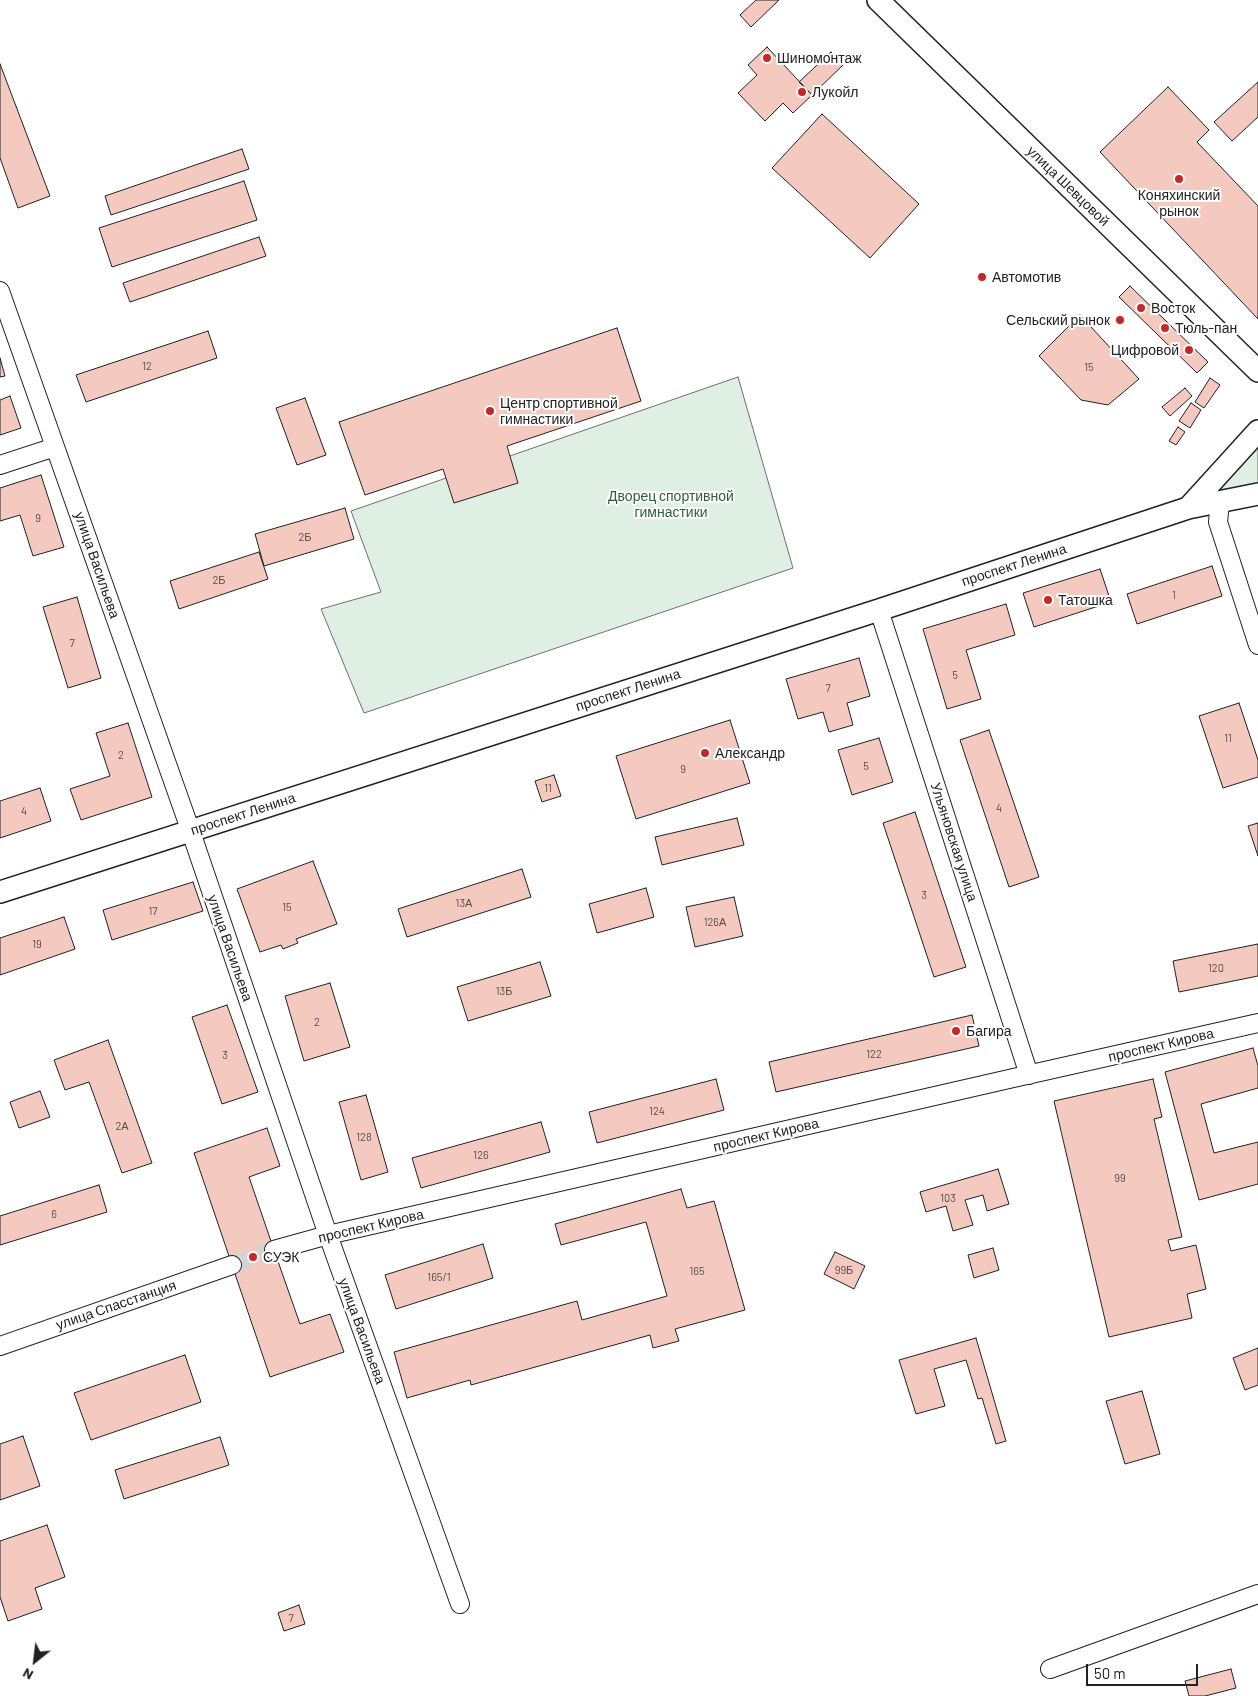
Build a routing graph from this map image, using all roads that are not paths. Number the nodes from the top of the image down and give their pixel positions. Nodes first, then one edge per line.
1 (878, 0) edge
2 (0, 291) edge
3 (1258, 371) edge
4 (1258, 431) edge
5 (55, 447) junction
6 (0, 465) edge
7 (1258, 494) edge
8 (1220, 502) junction
9 (1188, 508) junction
10 (879, 610) junction
11 (1258, 645) edge
12 (190, 832) junction
13 (0, 892) edge
14 (1258, 1023) edge
15 (1029, 1075) junction
16 (328, 1235) junction
17 (274, 1250) tunnel mouth
18 (232, 1265) tunnel mouth
19 (0, 1346) edge
20 (1258, 1594) edge
21 (460, 1604) dead end
22 (1050, 1669) dead end

1 - 3 main road, улица Шевцовой
2 - 5 street, улица Васильева
4 - 9 main road
5 - 6 street
5 - 12 street, улица Васильева
7 - 8 main road, проспект Ленина
8 - 9 main road, проспект Ленина
8 - 11 street
9 - 10 main road, проспект Ленина
10 - 12 main road, проспект Ленина
10 - 15 street, Ульяновская улица
12 - 13 main road, проспект Ленина
12 - 16 street, улица Васильева
14 - 15 street, проспект Кирова
15 - 16 street, проспект Кирова
16 - 17 street, проспект Кирова
16 - 21 street, улица Васильева
18 - 19 street, улица Спасстанция
20 - 22 street

